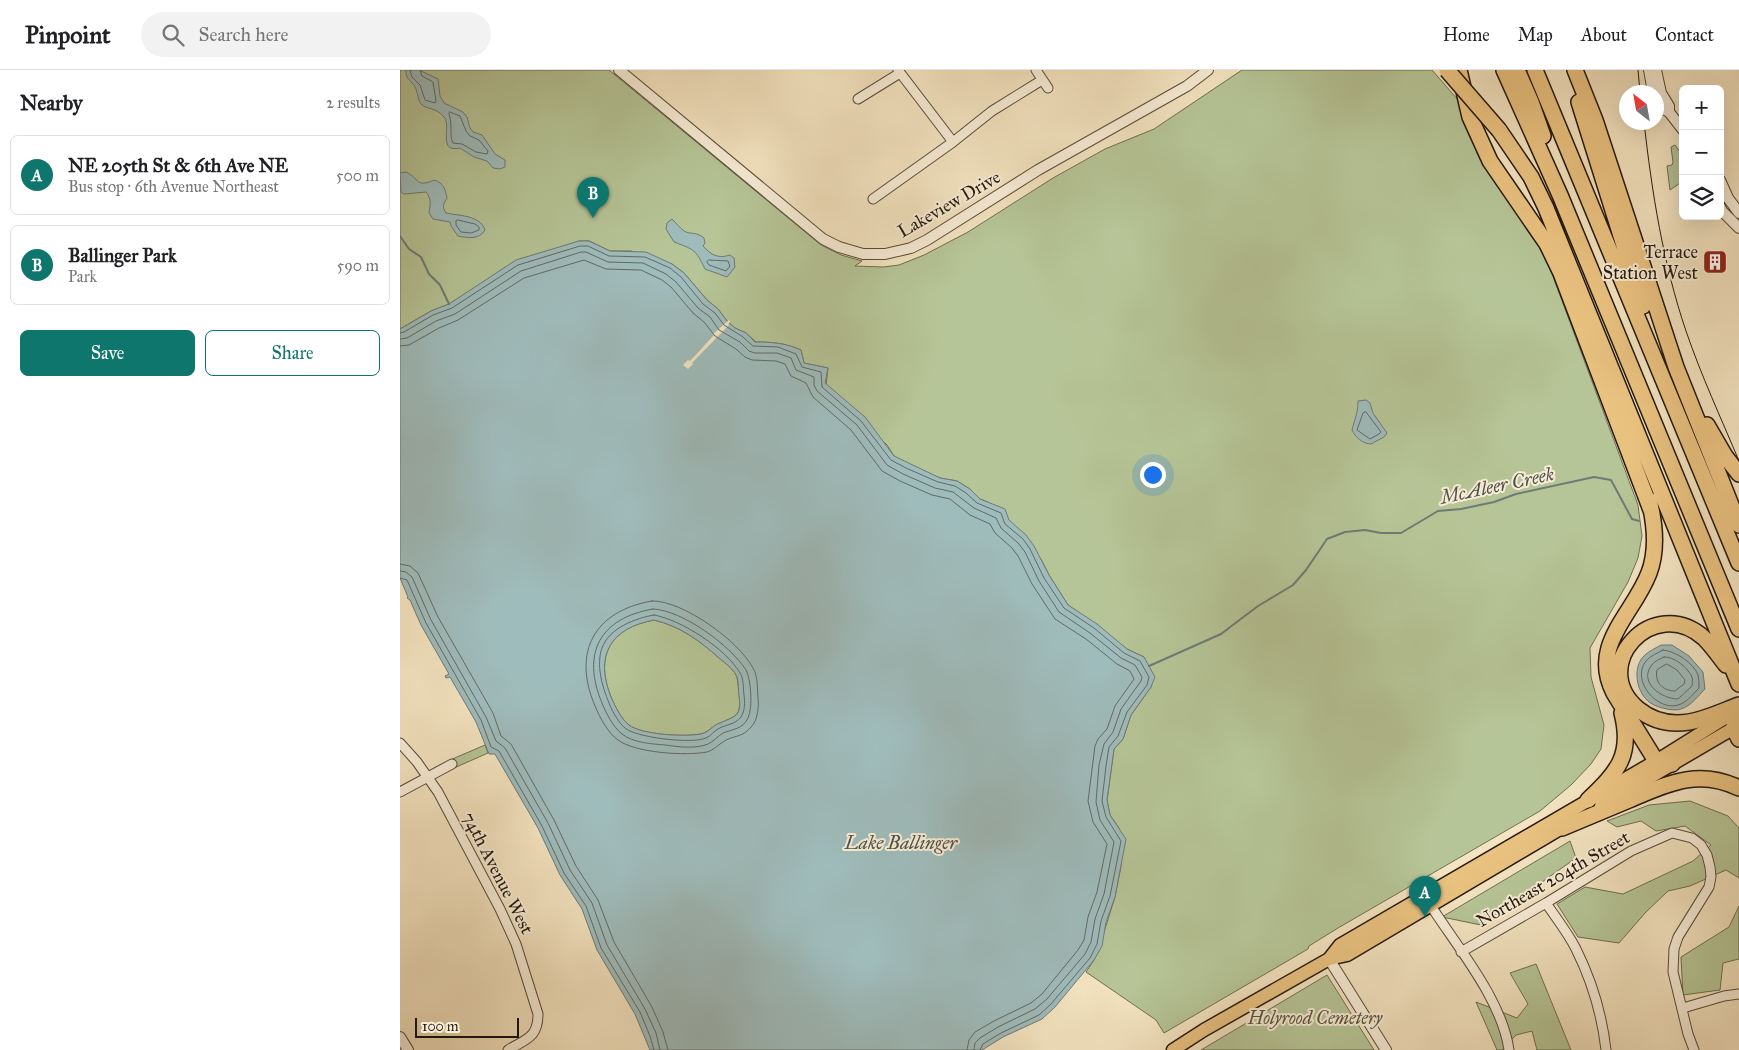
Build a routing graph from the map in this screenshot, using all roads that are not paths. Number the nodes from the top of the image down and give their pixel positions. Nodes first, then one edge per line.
1 (619, 70) edge
2 (1036, 70) edge
3 (1447, 70) edge
4 (1459, 70) edge
5 (1504, 70) edge
6 (1517, 70) edge
7 (1535, 70) edge
8 (1574, 70) edge
9 (1649, 70) edge
10 (1656, 70) edge
11 (899, 72) edge
12 (1202, 72) edge
13 (1042, 80) junction
14 (1652, 85) edge
15 (1048, 88) dead end
16 (858, 99) dead end
17 (1664, 110) edge
18 (1669, 112) junction
19 (1679, 125) edge
20 (953, 142) junction
21 (1724, 189) edge
22 (1560, 195) junction
23 (873, 199) dead end
24 (1724, 213) edge
25 (1739, 213) edge
26 (1739, 228) edge
27 (1657, 305) junction
28 (1611, 364) junction
29 (1672, 401) junction
30 (1739, 474) edge
31 (1652, 510) junction
32 (1739, 525) edge
33 (1739, 563) edge
34 (1739, 629) edge
35 (1739, 684) edge
36 (1616, 698) junction
37 (1739, 708) edge
38 (1737, 731) edge
39 (400, 743) edge
40 (1656, 761) junction
41 (452, 764) dead end
42 (1672, 764) junction
43 (427, 777) junction
44 (1739, 788) edge
45 (400, 792) edge
46 (1588, 800) junction
47 (1562, 828) junction
48 (1439, 886) junction
49 (1546, 903) junction
50 (1431, 906) junction
51 (1396, 912) junction
52 (1461, 952) junction
53 (1329, 959) junction
54 (1739, 994) edge
55 (1682, 1008) junction
56 (400, 1037) edge
57 (408, 1050) edge
58 (508, 1050) edge
59 (1173, 1050) edge
60 (1386, 1050) edge
61 (1509, 1050) edge
62 (1606, 1050) edge
63 (1694, 1050) edge

1 - 12 street, Lakeview Drive
2 - 13 street
3 - 28 highway, bridge
4 - 31 highway
5 - 22 highway
6 - 22 highway
7 - 29 highway
8 - 27 highway
8 - 29 highway
9 - 14 street
10 - 18 street
11 - 16 street
11 - 20 street
13 - 15 street
13 - 20 street
17 - 18 street
18 - 19 street
20 - 23 street
21 - 25 street
22 - 34 highway
24 - 26 street
27 - 30 highway
27 - 32 highway
28 - 31 highway
28 - 35 highway
29 - 33 highway
31 - 36 highway
35 - 37 highway
36 - 40 highway
36 - 46 highway
37 - 38 highway
37 - 40 main road
38 - 42 main road
39 - 43 street, 74th Avenue West
40 - 42 highway
40 - 46 main road
41 - 43 street
42 - 47 main road
43 - 45 street
43 - 58 street, 74th Avenue West
44 - 47 highway
46 - 48 main road
47 - 50 main road
48 - 50 main road
48 - 51 main road
49 - 52 street, Northeast 204th Street
49 - 55 street, Northeast 204th Street
49 - 62 street
50 - 51 main road
50 - 52 street
50 - 53 main road
51 - 53 main road
52 - 61 street
53 - 59 main road
53 - 60 street
54 - 55 street
55 - 63 street
56 - 57 street

